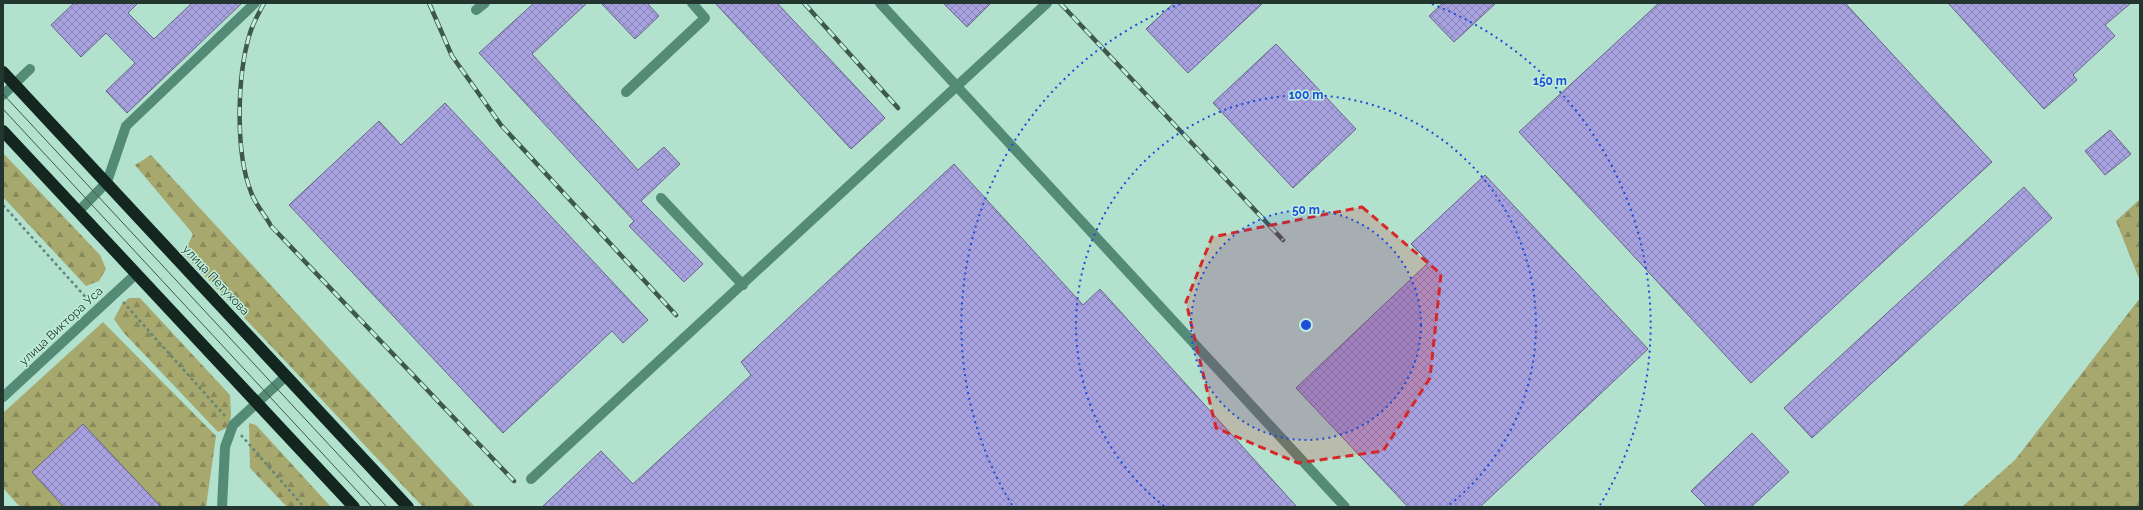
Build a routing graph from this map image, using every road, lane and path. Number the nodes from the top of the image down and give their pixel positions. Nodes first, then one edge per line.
1 (255, 3) edge
2 (486, 3) edge
3 (692, 3) edge
4 (880, 3) edge
5 (1047, 3) edge
6 (476, 10) dead end
7 (30, 69) dead end
8 (3, 72) edge
9 (15, 84) junction
10 (958, 87) junction
11 (626, 92) dead end
12 (3, 95) edge
13 (3, 131) edge
14 (107, 182) junction
15 (661, 198) dead end
16 (3, 205) edge
17 (78, 212) junction
18 (136, 274) junction
19 (743, 285) junction
20 (116, 293) junction
21 (97, 310) junction
22 (286, 376) junction
23 (3, 397) edge
24 (257, 403) junction
25 (233, 426) junction
26 (531, 479) dead end
27 (222, 507) edge
28 (304, 507) edge
29 (354, 507) edge
30 (408, 507) edge
31 (1345, 507) edge

1 - 14 street
2 - 6 street
3 - 11 street
4 - 10 street
5 - 10 street
7 - 9 street
8 - 9 highway, улица Петухова
9 - 12 street
9 - 14 highway, улица Петухова
10 - 19 street
10 - 31 street
13 - 17 highway
14 - 17 street
14 - 22 highway, улица Петухова
15 - 19 street
16 - 21 path
17 - 18 highway
18 - 20 street, улица Виктора Уса
18 - 24 highway
19 - 26 street
20 - 21 street, улица Виктора Уса
20 - 25 path
21 - 23 street, улица Виктора Уса
22 - 24 street
22 - 30 highway, улица Петухова
24 - 25 street
24 - 29 highway
25 - 27 street
25 - 28 path

